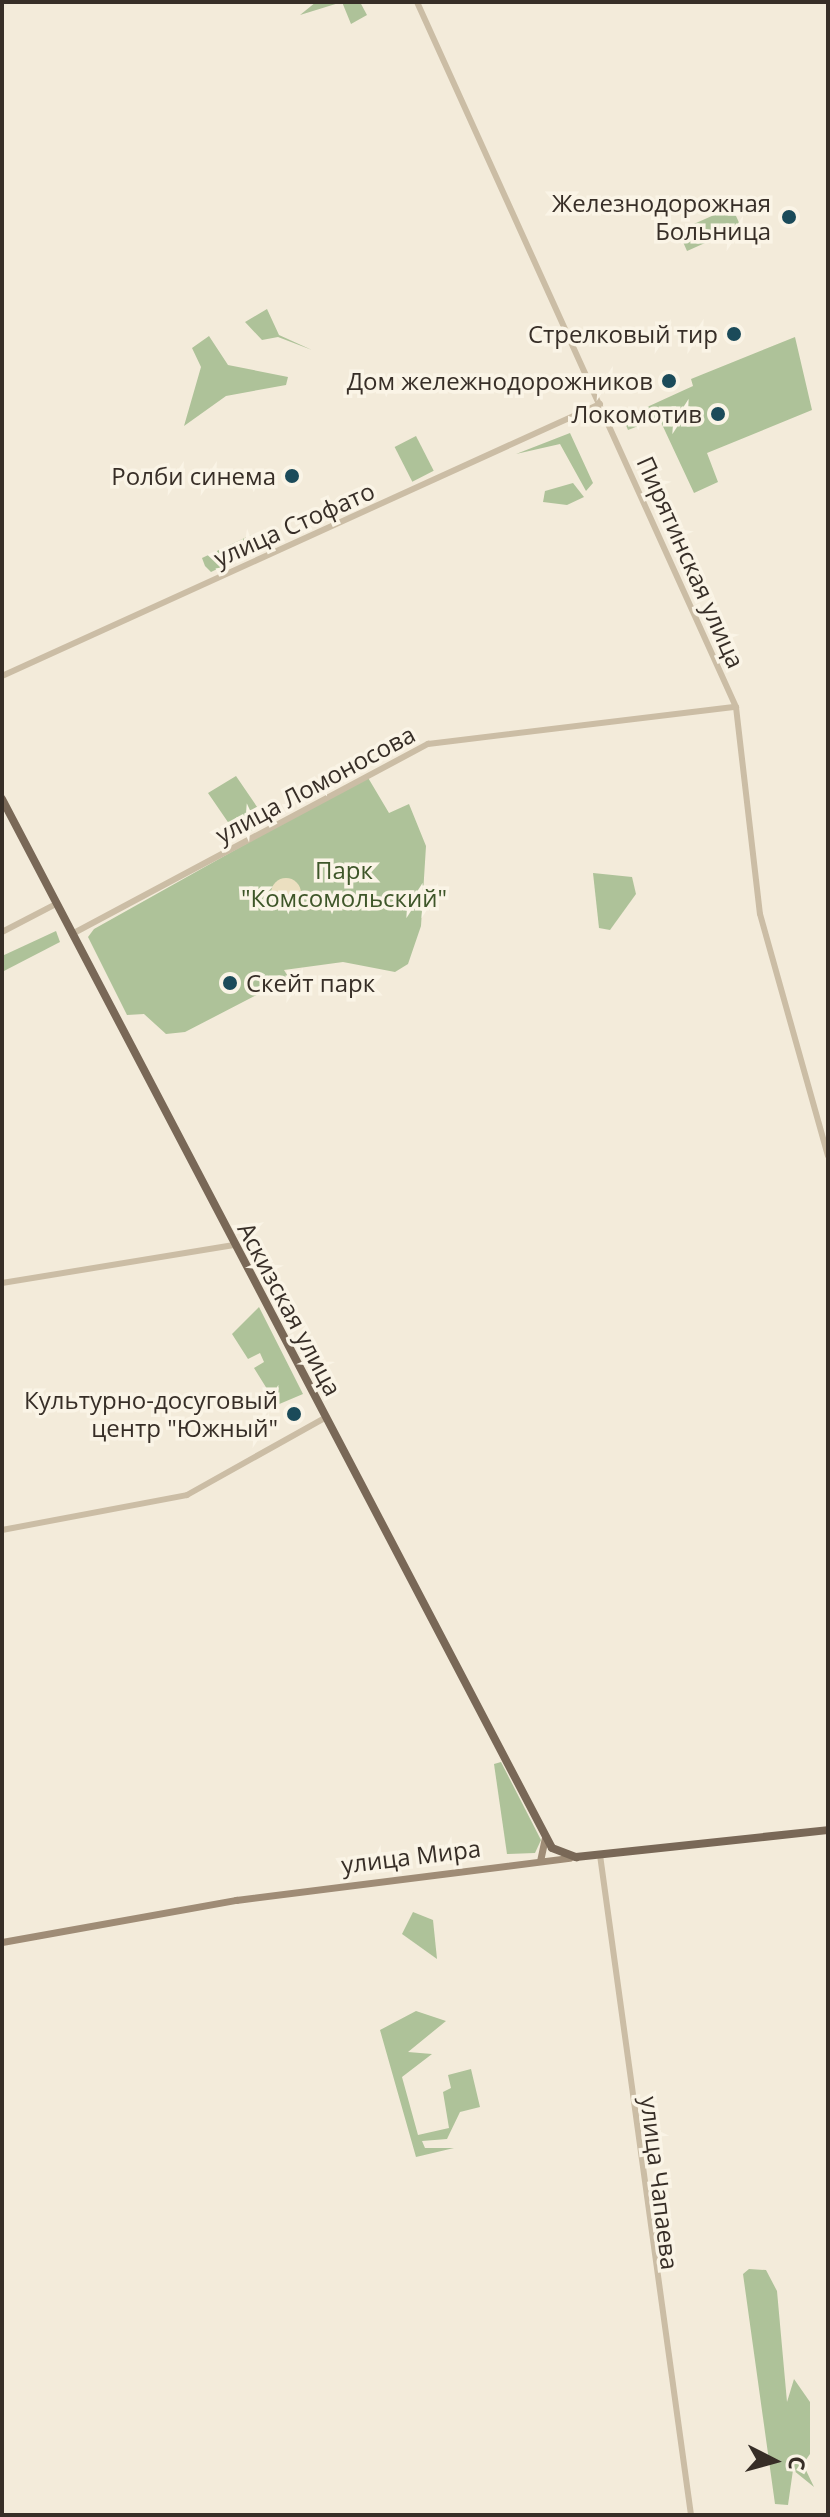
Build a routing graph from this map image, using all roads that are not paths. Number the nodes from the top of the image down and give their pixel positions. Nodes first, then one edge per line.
1 (417, 2) edge
2 (600, 404) junction
3 (2, 676) edge
4 (736, 707) junction
5 (2, 799) edge
6 (56, 904) junction
7 (2, 932) edge
8 (72, 934) junction
9 (828, 1156) edge
10 (234, 1245) junction
11 (2, 1283) edge
12 (325, 1418) junction
13 (2, 1530) edge
14 (828, 1830) edge
15 (544, 1837) junction
16 (600, 1855) junction
17 (569, 1858) junction
18 (540, 1861) junction
19 (2, 1942) edge
20 (691, 2515) edge

1 - 2 street, Пирятинская улица
2 - 3 street, улица Стофато
2 - 4 street, Пирятинская улица
4 - 8 street, улица Ломоносова
4 - 9 street, Пирятинская улица
5 - 6 main road, Аскизская улица
6 - 7 street
6 - 8 main road, Аскизская улица
8 - 10 main road, Аскизская улица
10 - 11 street
10 - 12 main road, Аскизская улица
12 - 13 street
12 - 15 main road, Аскизская улица
14 - 16 main road, улица Мира
15 - 17 main road
15 - 18 main road
16 - 17 main road, улица Мира
16 - 20 street, улица Чапаева
17 - 18 main road, улица Мира
18 - 19 main road, улица Мира

